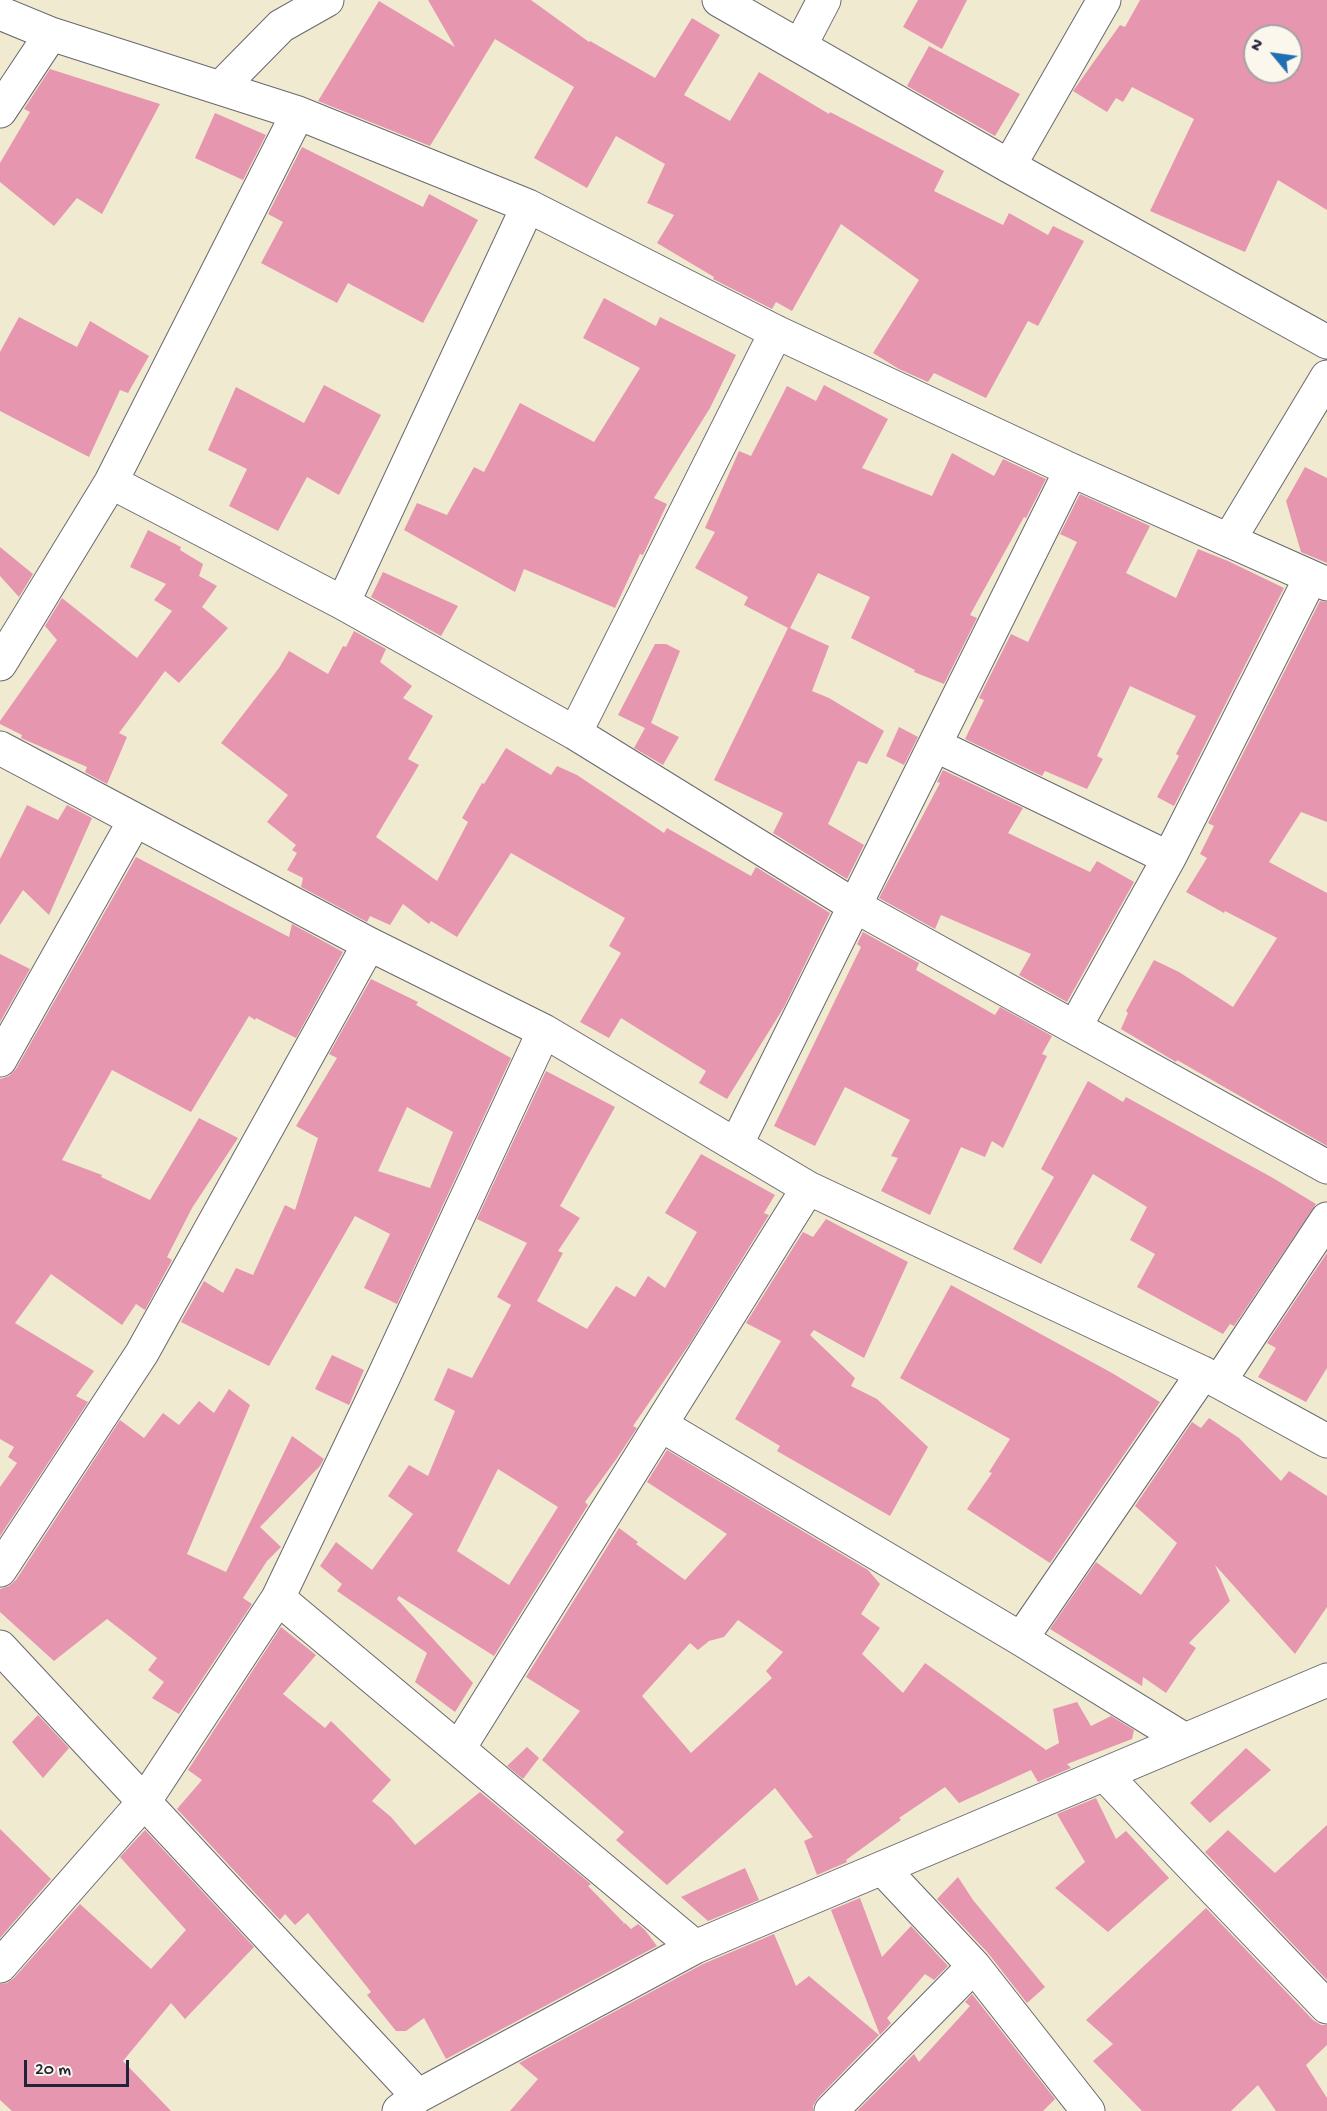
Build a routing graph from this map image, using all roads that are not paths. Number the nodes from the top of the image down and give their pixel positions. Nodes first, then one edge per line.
1 (327, 0) edge
2 (719, 0) edge
3 (824, 0) edge
4 (1104, 0) edge
5 (0, 13) edge
6 (51, 34) junction
7 (800, 46) junction
8 (220, 88) junction
9 (0, 111) edge
10 (297, 113) junction
11 (1009, 166) junction
12 (528, 206) junction
13 (776, 332) junction
14 (1327, 342) edge
15 (1327, 377) edge
16 (1071, 470) junction
17 (111, 482) junction
18 (1229, 540) junction
19 (1319, 580) edge
20 (343, 603) junction
21 (0, 664) edge
22 (574, 732) junction
23 (935, 744) junction
24 (0, 748) edge
25 (135, 820) junction
26 (1169, 858) junction
27 (855, 906) junction
28 (369, 944) junction
29 (1075, 1027) junction
30 (544, 1032) junction
31 (0, 1060) edge
32 (736, 1145) junction
33 (1327, 1167) edge
34 (808, 1188) junction
35 (1327, 1219) edge
36 (1211, 1378) junction
37 (661, 1425) junction
38 (1327, 1441) edge
39 (3, 1558) edge
40 (278, 1598) junction
41 (1021, 1639) junction
42 (0, 1647) edge
43 (1327, 1680) edge
44 (1185, 1740) junction
45 (459, 1748) junction
46 (1105, 1775) junction
47 (144, 1802) junction
48 (882, 1868) junction
49 (695, 1947) junction
50 (0, 1966) edge
51 (974, 1966) junction
52 (1327, 2007) edge
53 (409, 2103) edge
54 (831, 2111) edge
55 (1088, 2111) edge

1 - 8 street
2 - 7 street
3 - 7 street
4 - 11 street
5 - 6 street
6 - 8 street
6 - 9 street
7 - 11 street
8 - 10 street
10 - 12 street
10 - 17 street
11 - 14 street
12 - 13 street
12 - 20 street
13 - 16 street
13 - 22 street
15 - 18 street
16 - 18 street
16 - 23 street
17 - 20 street
17 - 21 street
18 - 19 street
19 - 26 street
20 - 22 street
22 - 27 street
23 - 26 street
23 - 27 street
24 - 25 street
25 - 28 street
25 - 31 street
26 - 29 street
27 - 29 street
27 - 32 street
28 - 30 street
28 - 39 street
29 - 33 street
30 - 32 street
30 - 40 street
32 - 34 street
34 - 36 street
34 - 37 street
35 - 36 street
36 - 38 street
36 - 41 street
37 - 41 street
37 - 45 street
40 - 45 street
40 - 47 street
41 - 44 street
42 - 47 street
43 - 44 street
44 - 46 street
45 - 49 street
46 - 48 street
46 - 52 street
47 - 50 street
47 - 53 street
48 - 49 street
48 - 51 street
49 - 53 street
51 - 54 street
51 - 55 street

